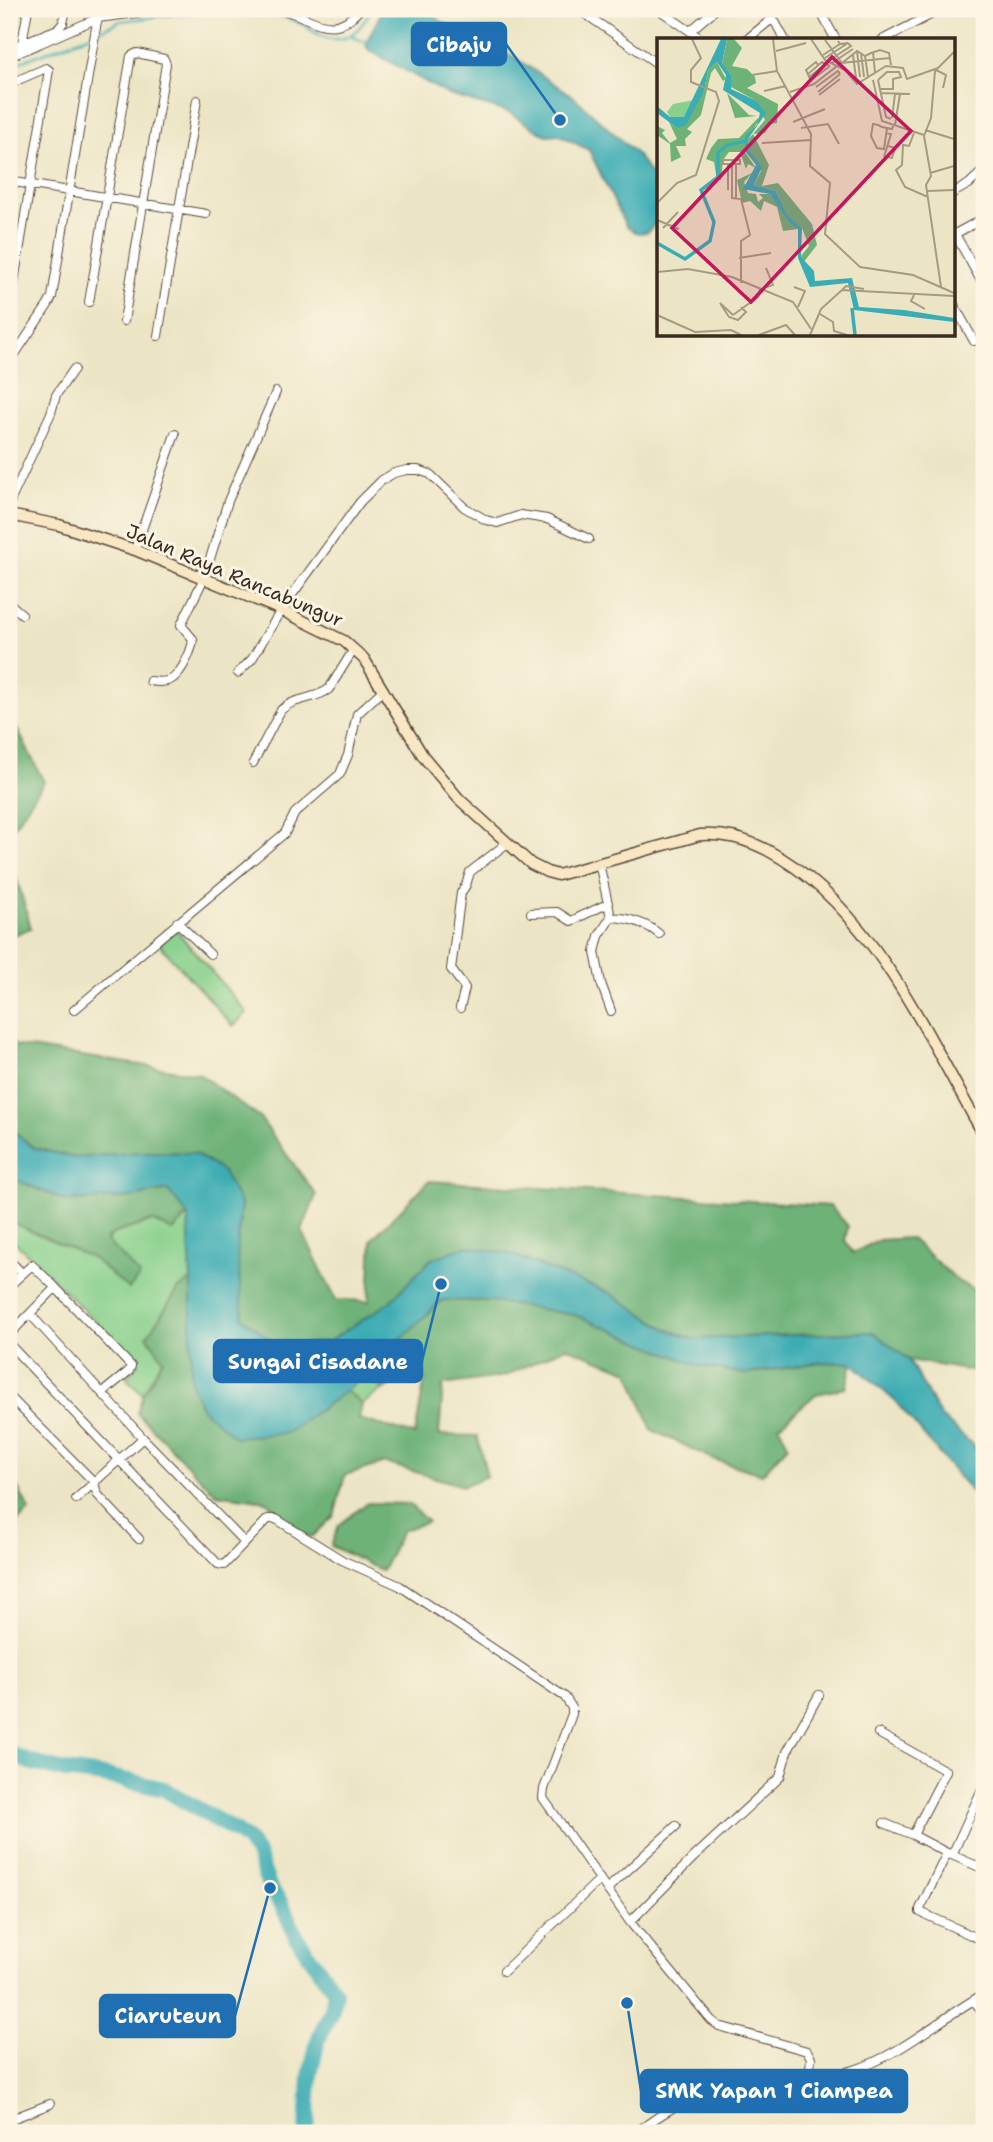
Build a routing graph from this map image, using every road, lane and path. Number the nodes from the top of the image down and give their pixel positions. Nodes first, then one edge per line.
1 (28, 9) edge
2 (66, 9) edge
3 (167, 9) edge
4 (280, 9) edge
5 (360, 9) edge
6 (578, 9) edge
7 (658, 9) edge
8 (716, 9) edge
9 (768, 9) edge
10 (819, 9) edge
11 (942, 9) edge
12 (98, 17) edge
13 (773, 18) junction
14 (691, 32) junction
15 (700, 38) edge
16 (748, 38) edge
17 (784, 38) edge
18 (835, 38) edge
19 (887, 38) edge
20 (22, 43) junction
21 (9, 49) edge
22 (9, 57) edge
23 (657, 64) edge
24 (9, 84) edge
25 (9, 90) edge
26 (198, 100) dead end
27 (984, 170) edge
28 (9, 181) edge
29 (32, 185) junction
30 (69, 191) junction
31 (954, 192) edge
32 (107, 198) junction
33 (142, 204) junction
34 (179, 210) junction
35 (206, 215) dead end
36 (984, 218) edge
37 (954, 234) edge
38 (984, 286) edge
39 (11, 287) edge
40 (9, 299) edge
41 (89, 302) dead end
42 (954, 305) edge
43 (124, 321) dead end
44 (158, 336) dead end
45 (974, 341) dead end
46 (9, 363) edge
47 (74, 369) dead end
48 (276, 392) dead end
49 (175, 434) dead end
50 (9, 504) edge
51 (12, 516) edge
52 (9, 530) edge
53 (589, 539) dead end
54 (135, 550) junction
55 (204, 578) junction
56 (9, 603) edge
57 (281, 610) junction
58 (22, 614) dead end
59 (354, 649) junction
60 (238, 673) dead end
61 (150, 681) dead end
62 (383, 690) junction
63 (253, 763) dead end
64 (506, 844) junction
65 (599, 863) junction
66 (607, 904) junction
67 (531, 913) dead end
68 (611, 917) junction
69 (177, 922) junction
70 (659, 934) dead end
71 (210, 954) dead end
72 (460, 1008) dead end
73 (74, 1010) dead end
74 (611, 1011) dead end
75 (984, 1135) edge
76 (9, 1260) edge
77 (22, 1273) junction
78 (9, 1286) edge
79 (54, 1286) junction
80 (30, 1314) junction
81 (9, 1335) edge
82 (9, 1344) edge
83 (102, 1393) junction
84 (9, 1396) edge
85 (144, 1438) junction
86 (119, 1460) junction
87 (94, 1482) junction
88 (76, 1499) dead end
89 (139, 1539) dead end
90 (245, 1543) junction
91 (819, 1695) dead end
92 (878, 1733) dead end
93 (982, 1789) dead end
94 (884, 1823) dead end
95 (676, 1826) dead end
96 (914, 1835) junction
97 (950, 1854) junction
98 (983, 1865) edge
99 (600, 1879) junction
100 (607, 1889) junction
101 (630, 1923) junction
102 (984, 1923) edge
103 (981, 1939) edge
104 (504, 1970) dead end
105 (984, 1994) edge
106 (973, 2000) junction
107 (984, 2013) edge
108 (809, 2078) junction
109 (50, 2104) dead end
110 (9, 2120) edge
111 (636, 2133) edge

1 - 20 street
2 - 20 street
3 - 12 street
4 - 5 street
6 - 23 street
7 - 14 street
8 - 14 street
9 - 13 street
10 - 18 street
11 - 19 street
12 - 22 street
12 - 30 street
13 - 16 street
13 - 17 street
14 - 15 street
20 - 21 street
24 - 25 street
24 - 29 street
26 - 34 street
27 - 31 street
28 - 29 street
29 - 30 street
29 - 39 street
30 - 32 street
30 - 46 street
32 - 33 street
32 - 33 street
32 - 41 street
33 - 34 street
33 - 43 street
34 - 35 street
34 - 44 street
36 - 37 street
37 - 38 street
39 - 40 street
42 - 45 street
47 - 50 street
48 - 55 street
49 - 54 street
51 - 52 street
51 - 54 main road, Jalan Raya Rancabungur
53 - 57 street
54 - 55 main road, Jalan Raya Rancabungur
55 - 57 main road, Jalan Raya Rancabungur
55 - 61 street
56 - 58 street
57 - 59 main road, Jalan Raya Rancabungur
57 - 60 street
59 - 62 main road, Jalan Raya Rancabungur
59 - 63 street
62 - 64 main road, Jalan Raya Rancabungur
62 - 69 street
64 - 65 main road, Jalan Raya Rancabungur
64 - 72 street
65 - 66 street
65 - 75 main road, Jalan Raya Rancabungur
66 - 67 street
66 - 68 street
68 - 70 street
68 - 74 street
69 - 71 street
69 - 73 street
76 - 77 street
77 - 78 street
77 - 79 street
79 - 80 street
79 - 83 street
80 - 81 street
80 - 83 street
82 - 86 street
83 - 85 street
84 - 87 street
85 - 86 street
85 - 90 street
86 - 87 street
86 - 90 street
87 - 88 street
87 - 89 street
90 - 99 street
91 - 101 street
92 - 96 street
93 - 97 street
94 - 96 street
95 - 100 street
96 - 97 street
97 - 98 street
97 - 103 street
99 - 100 street
99 - 104 street
100 - 101 street
101 - 108 street
102 - 103 street
105 - 106 street
106 - 107 street
106 - 108 street
108 - 111 street
109 - 110 street

